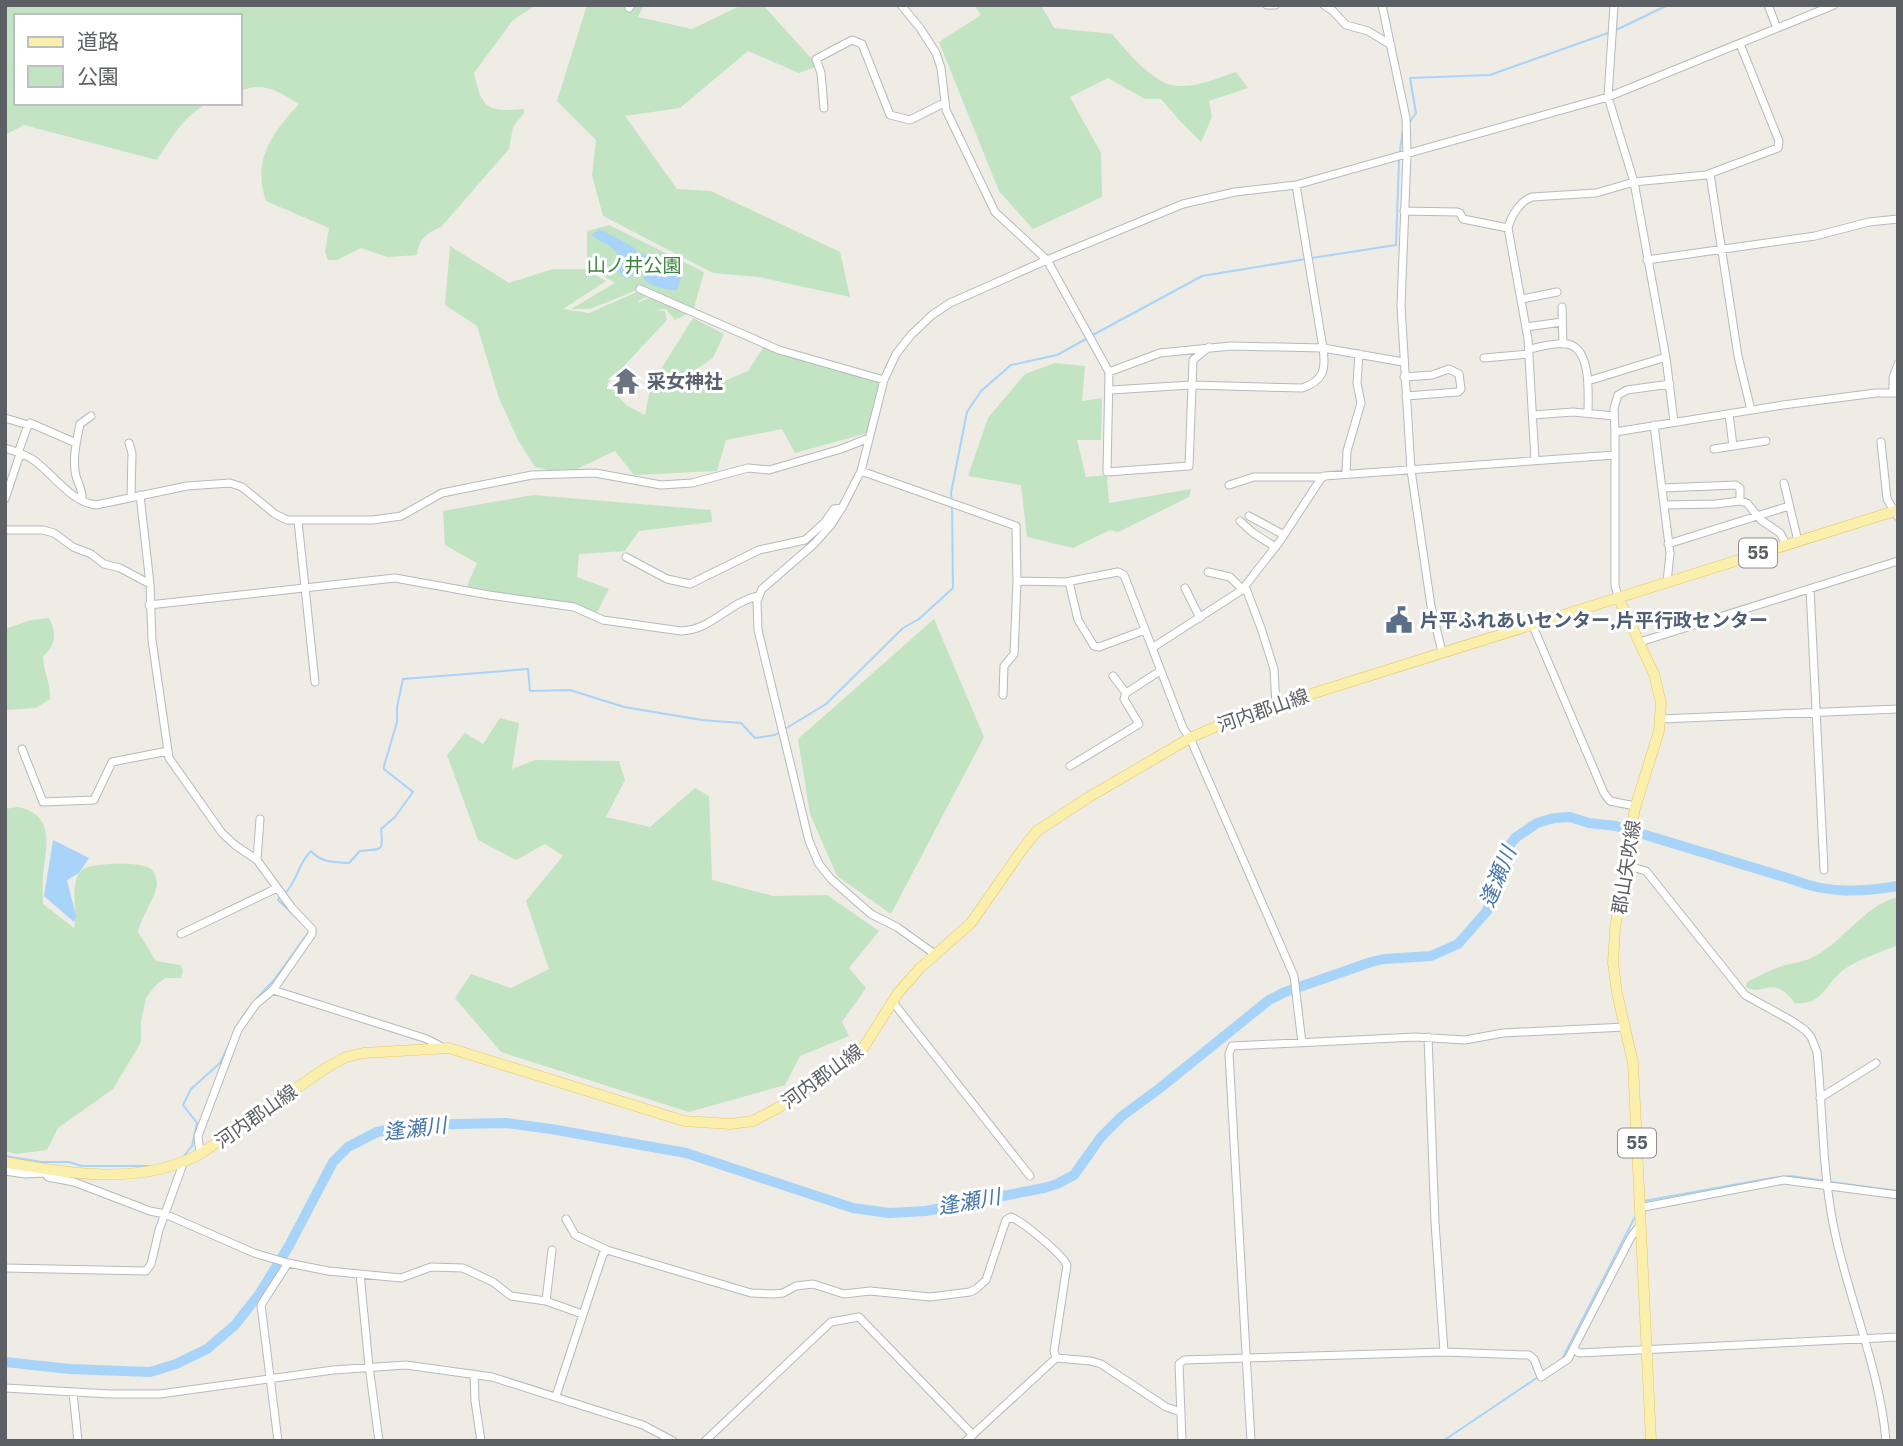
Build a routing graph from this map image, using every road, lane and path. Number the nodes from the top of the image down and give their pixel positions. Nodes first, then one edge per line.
1 (901, 5) edge
2 (1267, 5) edge
3 (1275, 5) edge
4 (1324, 5) edge
5 (1382, 5) edge
6 (1614, 5) edge
7 (1768, 5) edge
8 (1834, 5) edge
9 (1777, 28) junction
10 (1740, 44) junction
11 (1391, 45) junction
12 (1608, 97) junction
13 (944, 103) junction
14 (824, 108) dead end
15 (1407, 154) junction
16 (1710, 174) junction
17 (1634, 182) junction
18 (1296, 185) junction
19 (1404, 211) junction
20 (1898, 219) edge
21 (1508, 228) junction
22 (1722, 249) junction
23 (1046, 260) junction
24 (1647, 260) junction
25 (640, 289) dead end
26 (1557, 292) dead end
27 (1522, 299) junction
28 (1562, 307) dead end
29 (1562, 321) junction
30 (1526, 327) junction
31 (1563, 344) junction
32 (1209, 347) junction
33 (1323, 348) junction
34 (1529, 351) junction
35 (1359, 354) junction
36 (1666, 357) junction
37 (1484, 358) dead end
38 (1402, 362) junction
39 (1898, 364) edge
40 (1109, 372) junction
41 (1404, 377) junction
42 (884, 380) junction
43 (1588, 381) junction
44 (1670, 384) junction
45 (1191, 385) junction
46 (1111, 390) junction
47 (1896, 392) edge
48 (1406, 396) junction
49 (1751, 410) junction
50 (1588, 413) junction
51 (1729, 414) junction
52 (1533, 415) junction
53 (92, 416) dead end
54 (1614, 416) junction
55 (5, 418) edge
56 (1674, 422) junction
57 (30, 423) dead end
58 (1654, 425) junction
59 (1615, 432) junction
60 (869, 438) junction
61 (1766, 441) dead end
62 (1881, 442) dead end
63 (75, 443) junction
64 (129, 443) dead end
65 (1733, 446) junction
66 (5, 448) edge
67 (1714, 449) dead end
68 (19, 453) junction
69 (1615, 455) junction
70 (1535, 460) junction
71 (1410, 470) junction
72 (860, 471) junction
73 (1346, 474) junction
74 (1324, 477) junction
75 (1784, 484) dead end
76 (1229, 485) dead end
77 (1662, 488) junction
78 (140, 495) junction
79 (131, 497) junction
80 (5, 499) edge
81 (82, 499) junction
82 (1740, 501) junction
83 (1664, 505) junction
84 (1789, 506) junction
85 (842, 508) junction
86 (1897, 512) edge
87 (1249, 516) dead end
88 (1757, 516) junction
89 (298, 521) junction
90 (1240, 521) dead end
91 (5, 530) edge
92 (1284, 535) junction
93 (1798, 541) junction
94 (1668, 544) junction
95 (1786, 544) junction
96 (1275, 547) junction
97 (626, 558) dead end
98 (1898, 561) edge
99 (1208, 572) dead end
100 (1017, 582) junction
101 (1069, 582) junction
102 (1667, 582) junction
103 (149, 584) junction
104 (1185, 588) dead end
105 (305, 589) junction
106 (1244, 589) junction
107 (1810, 589) junction
108 (758, 596) junction
109 (1618, 597) junction
110 (149, 605) junction
111 (1200, 618) junction
112 (1532, 624) junction
113 (1145, 631) junction
114 (1640, 642) junction
115 (1152, 648) junction
116 (1442, 652) junction
117 (1160, 671) junction
118 (1113, 676) dead end
119 (315, 682) dead end
120 (1126, 693) junction
121 (1003, 695) dead end
122 (1276, 705) junction
123 (1898, 709) edge
124 (1816, 713) junction
125 (1661, 719) junction
126 (1190, 738) junction
127 (22, 749) dead end
128 (168, 751) junction
129 (1070, 766) dead end
130 (1635, 807) junction
131 (260, 819) dead end
132 (257, 860) junction
133 (1625, 865) junction
134 (1824, 870) dead end
135 (277, 888) junction
136 (181, 934) dead end
137 (936, 955) junction
138 (273, 990) junction
139 (892, 1001) junction
140 (1625, 1027) junction
141 (1428, 1037) junction
142 (1302, 1043) junction
143 (443, 1047) junction
144 (1876, 1063) dead end
145 (1820, 1098) junction
146 (200, 1154) junction
147 (5, 1162) edge
148 (183, 1164) junction
149 (5, 1171) edge
150 (44, 1171) junction
151 (1030, 1176) dead end
152 (1827, 1185) junction
153 (1898, 1195) edge
154 (1639, 1208) junction
155 (165, 1214) junction
156 (566, 1219) dead end
157 (1640, 1225) junction
158 (552, 1250) dead end
159 (607, 1250) junction
160 (288, 1263) junction
161 (5, 1268) edge
162 (360, 1274) junction
163 (547, 1301) junction
164 (582, 1314) junction
165 (1898, 1337) edge
166 (1863, 1339) junction
167 (1574, 1349) junction
168 (1647, 1350) junction
169 (1444, 1352) junction
170 (1245, 1357) junction
171 (1056, 1358) junction
172 (369, 1366) junction
173 (474, 1374) junction
174 (270, 1379) junction
175 (5, 1388) edge
176 (73, 1392) junction
177 (556, 1396) junction
178 (1181, 1412) junction
179 (969, 1438) edge
180 (78, 1441) edge
181 (278, 1441) edge
182 (379, 1441) edge
183 (481, 1441) edge
184 (673, 1441) edge
185 (705, 1441) edge
186 (1182, 1441) edge
187 (1251, 1441) edge
188 (1651, 1441) edge
189 (1886, 1441) edge

1 - 13 street
2 - 3 street
4 - 11 street
5 - 11 street
6 - 12 street
7 - 9 street
8 - 9 street
9 - 10 street
10 - 12 street
10 - 16 street
11 - 15 street
12 - 15 street
12 - 17 street
13 - 14 street
13 - 23 street
15 - 18 street
15 - 19 street
16 - 17 street
16 - 22 street
17 - 21 street
17 - 24 street
18 - 23 street
18 - 33 street
19 - 21 street
19 - 38 street
20 - 22 street
21 - 27 street
22 - 24 street
22 - 49 street
23 - 40 street
23 - 42 street
24 - 36 street
25 - 42 street
26 - 27 street
27 - 30 street
28 - 29 street
29 - 30 street
29 - 31 street
30 - 34 street
31 - 34 street
31 - 43 street
32 - 33 street
32 - 40 street
32 - 45 street
33 - 35 street
33 - 45 street
34 - 37 street
34 - 52 street
35 - 38 street
35 - 73 street
36 - 43 street
36 - 44 street
38 - 41 street
39 - 47 street
40 - 46 street
41 - 48 street
41 - 48 street
42 - 60 street
43 - 50 street
44 - 54 street
44 - 56 street
45 - 46 street
45 - 46 street
47 - 49 street
48 - 71 street
49 - 51 street
50 - 52 street
50 - 54 street
51 - 56 street
51 - 65 street
52 - 70 street
53 - 63 street
54 - 59 street
55 - 68 street
56 - 58 street
57 - 63 street
58 - 59 street
58 - 77 street
59 - 69 street
60 - 72 street
60 - 89 street
61 - 65 street
62 - 86 street
63 - 81 street
64 - 79 street
65 - 67 street
66 - 68 street
68 - 80 street
68 - 81 street
69 - 70 street
69 - 109 street
70 - 71 street
71 - 73 street
71 - 116 street
72 - 85 street
72 - 100 street
73 - 74 street
74 - 76 street
74 - 92 street
75 - 84 street
77 - 82 street
77 - 83 street
78 - 79 street
78 - 89 street
78 - 103 street
79 - 81 street
82 - 83 street
82 - 88 street
83 - 94 street
84 - 88 street
84 - 93 street
85 - 97 street
85 - 108 street
86 - 93 main road, 55
87 - 92 street
88 - 94 street
88 - 95 street
89 - 105 street
90 - 96 street
91 - 103 street
92 - 96 street
93 - 95 main road, 55
94 - 102 street
95 - 102 main road, 55
96 - 106 street
98 - 107 street
99 - 106 street
100 - 101 street
100 - 121 street
101 - 113 street
101 - 113 street
102 - 109 main road, 55
103 - 110 street
104 - 111 street
105 - 108 street
105 - 110 street
105 - 119 street
106 - 111 street
106 - 122 street
107 - 114 street
107 - 124 street
108 - 137 street
109 - 112 main road, 河内郡山線
109 - 114 main road, 郡山矢吹線 / 55
110 - 128 street
111 - 115 street
112 - 116 main road, 河内郡山線
112 - 130 street
113 - 115 street
114 - 125 main road, 郡山矢吹線 / 55
115 - 117 street
116 - 122 main road, 河内郡山線
117 - 120 street
117 - 126 street
118 - 120 street
120 - 129 street
122 - 126 main road, 河内郡山線
123 - 124 street
124 - 125 street
124 - 134 street
125 - 130 main road, 郡山矢吹線 / 55
126 - 137 main road, 河内郡山線
126 - 142 street
127 - 128 street
128 - 132 street
130 - 133 main road, 郡山矢吹線 / 55
131 - 132 street
132 - 135 street
133 - 140 main road, 郡山矢吹線 / 55
133 - 145 street
135 - 136 street
135 - 138 street
137 - 139 main road, 河内郡山線
138 - 143 street
138 - 146 street
139 - 143 main road, 河内郡山線
139 - 151 street
140 - 141 street
140 - 154 main road, 郡山矢吹線 / 55
141 - 142 street
141 - 169 street
142 - 170 street
143 - 146 main road, 河内郡山線
144 - 145 street
145 - 152 street
146 - 148 main road, 河内郡山線
147 - 150 main road, 河内郡山線
148 - 150 main road, 河内郡山線
148 - 155 street
149 - 150 street
150 - 155 street
152 - 153 street
152 - 154 street
152 - 166 street
154 - 157 main road, 郡山矢吹線 / 55
155 - 160 street
155 - 161 street
156 - 159 street
157 - 167 street
157 - 168 main road, 郡山矢吹線 / 55
158 - 163 street
159 - 164 street
159 - 171 street
160 - 162 street
160 - 174 street
162 - 163 street
162 - 172 street
163 - 164 street
164 - 177 street
165 - 166 street
166 - 168 street
166 - 189 street
167 - 168 street
167 - 169 street
168 - 188 main road, 郡山矢吹線 / 55
169 - 170 street
170 - 178 street
170 - 187 street
171 - 178 street
171 - 179 street
172 - 173 street
172 - 174 street
172 - 182 street
173 - 177 street
173 - 183 street
174 - 176 street
174 - 181 street
175 - 176 street
176 - 180 street
177 - 184 street
178 - 186 street
179 - 185 street

